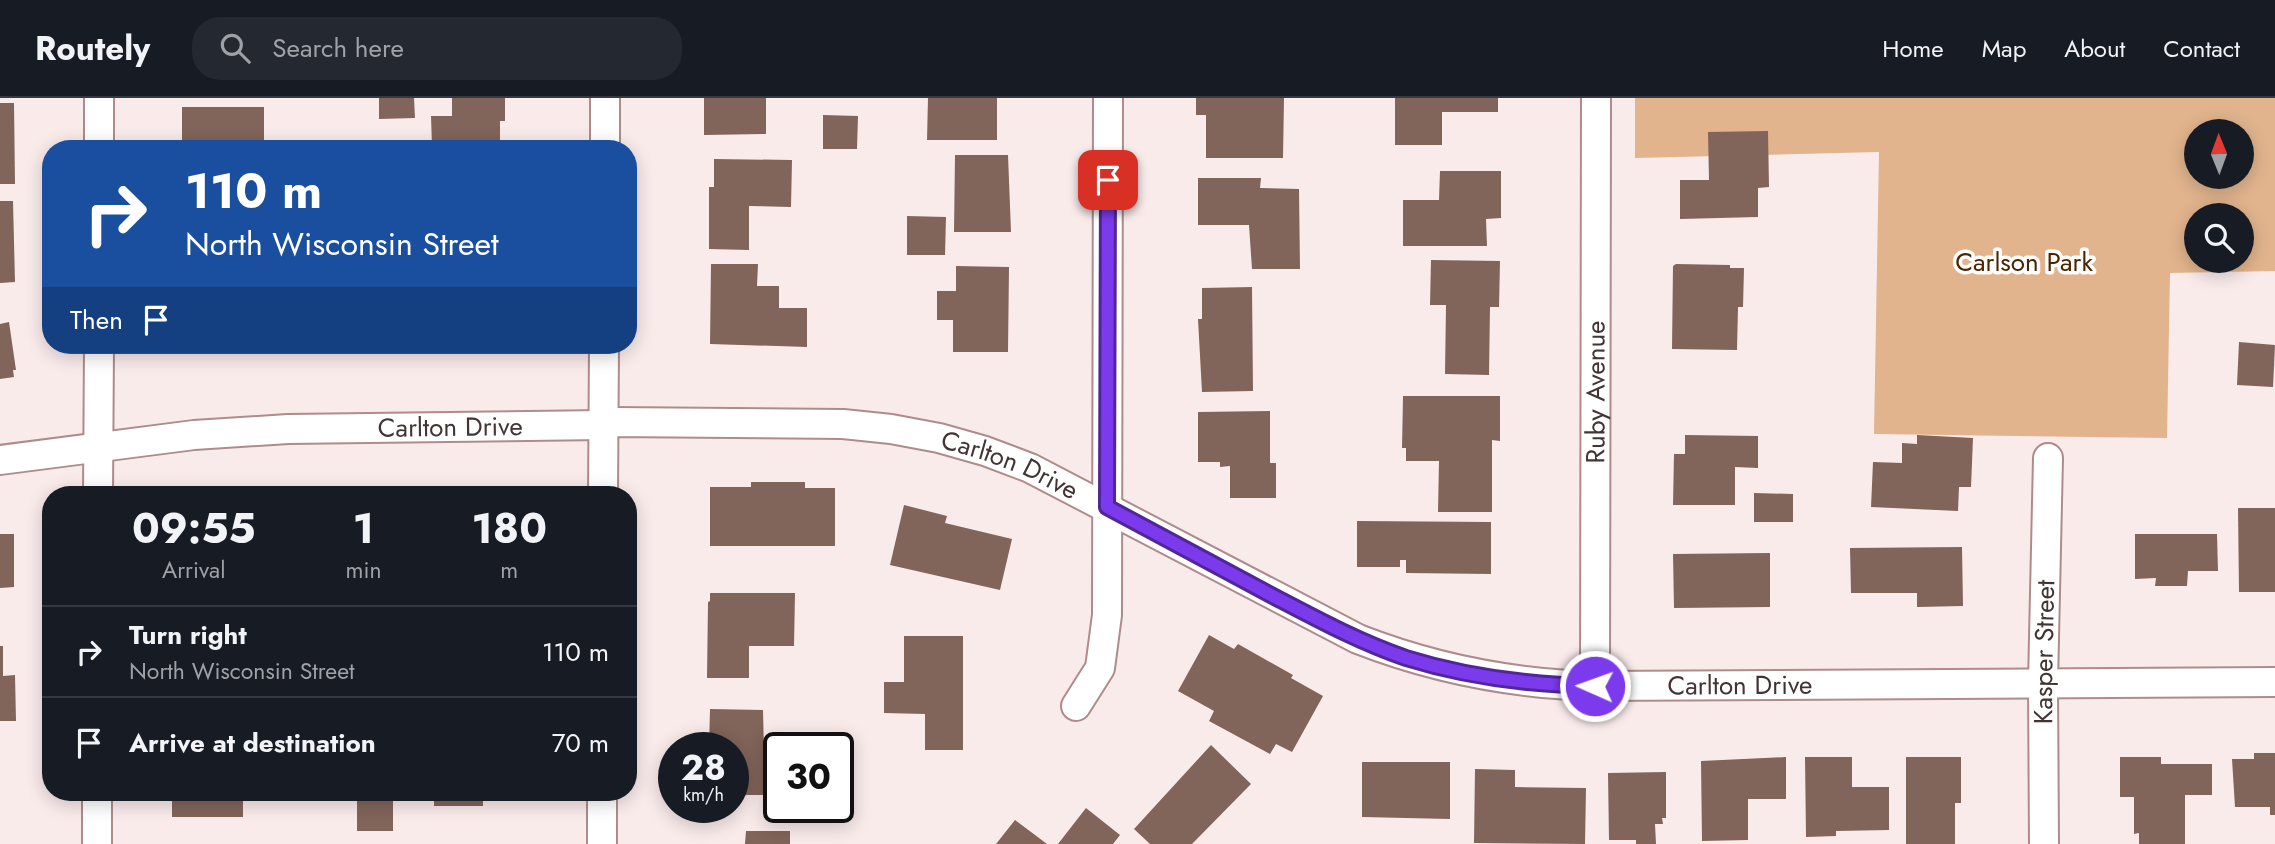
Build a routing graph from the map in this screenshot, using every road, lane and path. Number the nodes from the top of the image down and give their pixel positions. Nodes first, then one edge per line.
1 (99, 98) edge
2 (605, 98) edge
3 (1108, 98) edge
4 (1596, 98) edge
5 (99, 140) edge
6 (605, 140) edge
7 (99, 354) edge
8 (604, 354) edge
9 (604, 425) junction
10 (98, 447) junction
11 (2049, 458) dead end
12 (0, 460) edge
13 (98, 486) edge
14 (603, 486) edge
15 (1107, 507) junction
16 (2275, 682) edge
17 (2043, 683) junction
18 (1595, 686) junction
19 (1076, 706) dead end
20 (97, 801) edge
21 (602, 801) edge
22 (97, 844) edge
23 (602, 844) edge
24 (2044, 844) edge

1 - 5 street
2 - 6 street
3 - 15 street
4 - 18 street, Ruby Avenue
7 - 10 street
8 - 9 street
9 - 10 street, Carlton Drive
9 - 14 street
9 - 15 street, Carlton Drive
10 - 12 street, Carlton Drive
10 - 13 street
11 - 17 street, Kasper Street
15 - 18 street, Carlton Drive
15 - 19 street
16 - 17 street, Carlton Drive
17 - 18 street, Carlton Drive
17 - 24 street, Kasper Street
20 - 22 street
21 - 23 street

